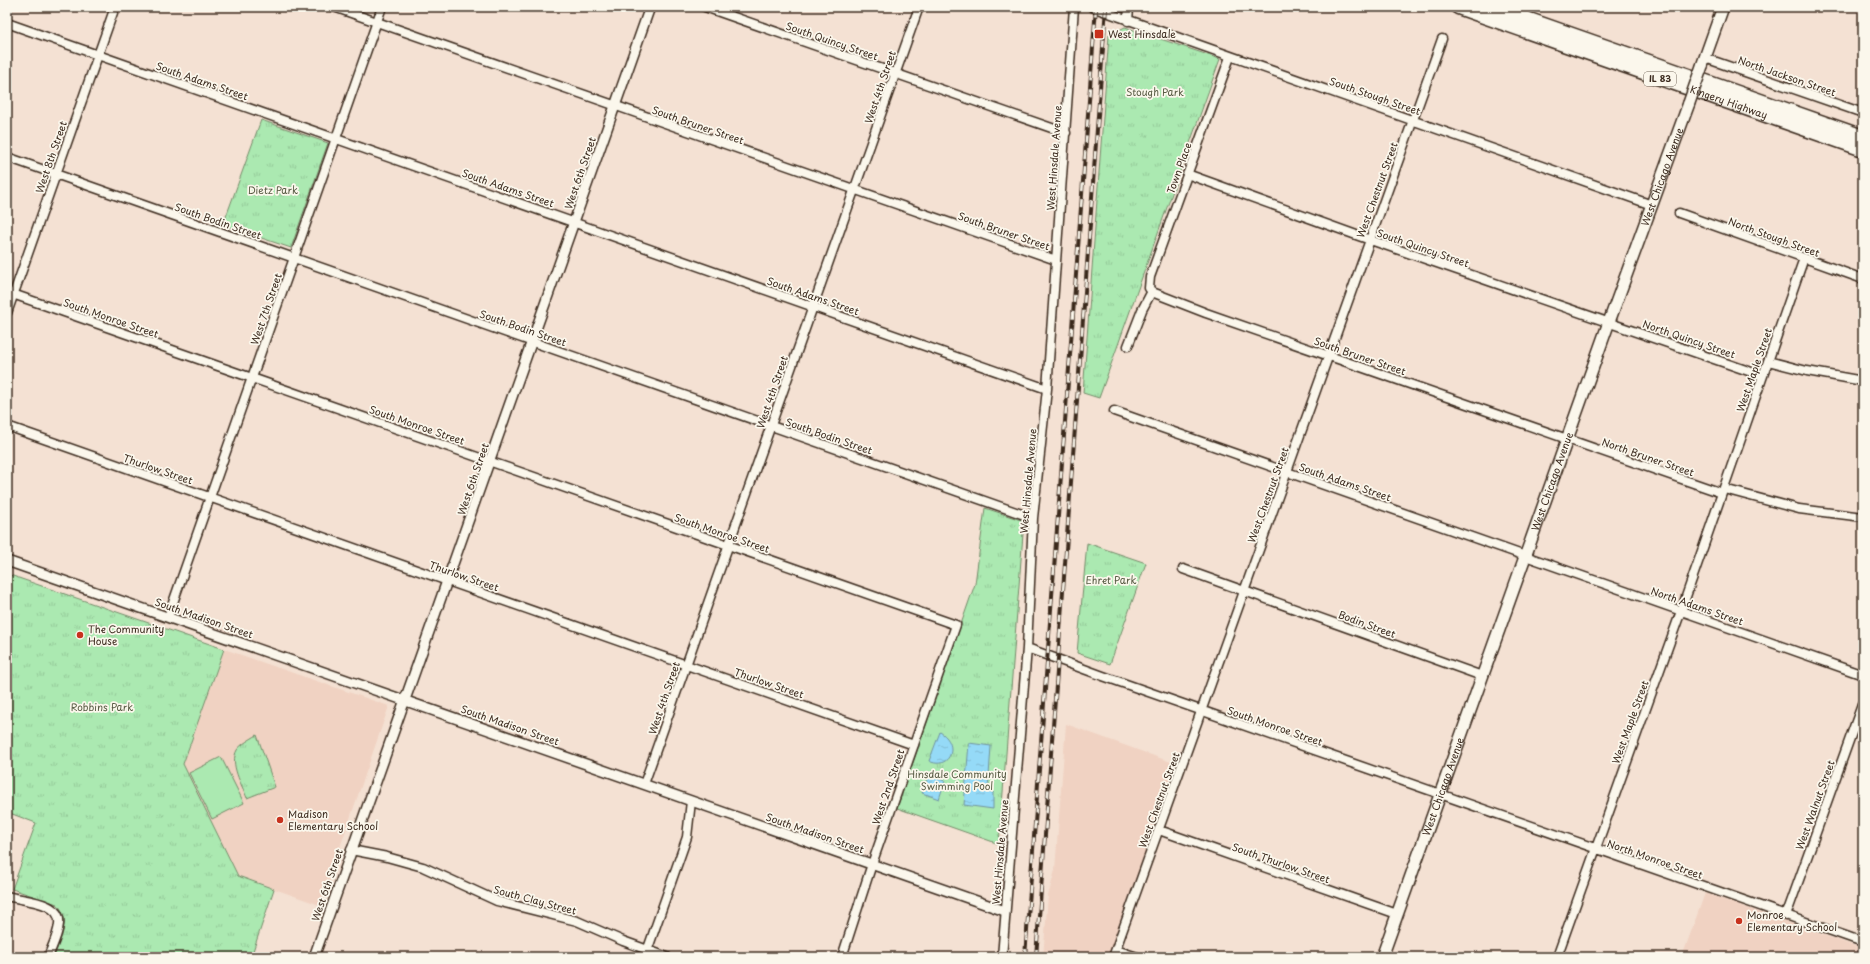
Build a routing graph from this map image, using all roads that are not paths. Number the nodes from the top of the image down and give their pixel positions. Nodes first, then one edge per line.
1 (115, 7) edge
2 (334, 7) edge
3 (382, 7) edge
4 (650, 7) edge
5 (705, 7) edge
6 (919, 7) edge
7 (1074, 7) edge
8 (1092, 7) edge
9 (1129, 7) edge
10 (1458, 7) edge
11 (1492, 7) edge
12 (1723, 7) edge
13 (1128, 21) junction
14 (377, 22) junction
15 (7, 23) edge
16 (1442, 39) dead end
17 (98, 55) junction
18 (1230, 57) junction
19 (1704, 62) junction
20 (895, 74) junction
21 (616, 106) junction
22 (1863, 113) edge
23 (1413, 120) junction
24 (1066, 133) junction
25 (1863, 137) edge
26 (336, 139) junction
27 (1863, 149) edge
28 (7, 157) edge
29 (56, 174) junction
30 (1187, 174) junction
31 (854, 190) junction
32 (1652, 205) junction
33 (1679, 213) dead end
34 (575, 222) junction
35 (1370, 240) junction
36 (294, 258) junction
37 (1804, 258) junction
38 (1056, 260) junction
39 (1863, 279) edge
40 (1150, 289) junction
41 (10, 293) edge
42 (813, 306) junction
43 (7, 313) edge
44 (1609, 322) junction
45 (533, 342) junction
46 (1128, 346) dead end
47 (1329, 355) junction
48 (1768, 361) junction
49 (1763, 376) junction
50 (252, 378) junction
51 (1863, 381) edge
52 (1047, 389) junction
53 (1114, 411) dead end
54 (7, 426) edge
55 (771, 426) junction
56 (1567, 439) junction
57 (490, 462) junction
58 (1287, 472) junction
59 (1723, 491) junction
60 (210, 498) junction
61 (1863, 517) edge
62 (1033, 518) junction
63 (729, 545) junction
64 (1525, 556) junction
65 (7, 561) edge
66 (1183, 570) dead end
67 (448, 581) junction
68 (1245, 591) junction
69 (1681, 611) junction
70 (168, 617) junction
71 (956, 625) joint
72 (1026, 648) junction
73 (687, 665) junction
74 (1863, 675) edge
75 (1482, 676) junction
76 (404, 700) junction
77 (1863, 702) edge
78 (1201, 711) junction
79 (914, 745) junction
80 (644, 784) junction
81 (1440, 795) junction
82 (691, 801) junction
83 (1159, 830) junction
84 (1595, 849) junction
85 (352, 850) junction
86 (872, 864) junction
87 (7, 896) edge
88 (1005, 911) junction
89 (1397, 914) junction
90 (1786, 916) junction
91 (1863, 942) edge
92 (1115, 953) edge
93 (646, 954) edge
94 (48, 957) edge
95 (314, 957) edge
96 (667, 957) edge
97 (842, 957) edge
98 (1002, 957) edge
99 (1137, 957) edge
100 (1382, 957) edge
101 (1557, 957) edge

1 - 17 street, West 8th Street
2 - 14 street, South Bruner Street
3 - 14 street, West 7th Street
4 - 21 street, West 6th Street
5 - 20 street, South Quincy Street
6 - 20 street, West 4th Street
7 - 24 street, West Hinsdale Avenue
8 - 13 street, South Stough Street
9 - 13 street
10 - 27 highway, Kingery Highway / IL 83
11 - 25 highway, Kingery Highway / IL 83
12 - 19 main road, West Chicago Avenue
13 - 18 street, South Stough Street
14 - 21 street, South Bruner Street
14 - 26 street, West 7th Street
15 - 17 street, South Adams Street
16 - 23 street, West Chestnut Street
17 - 26 street, South Adams Street
17 - 29 street, West 8th Street
18 - 23 street, South Stough Street
18 - 30 street, Town Place
19 - 22 street, North Jackson Street
19 - 32 main road, West Chicago Avenue, bridge
20 - 24 street, South Quincy Street
20 - 31 street, West 4th Street
21 - 31 street, South Bruner Street
21 - 34 street, West 6th Street
23 - 32 street, South Stough Street
23 - 35 street, West Chestnut Street
24 - 38 street, West Hinsdale Avenue
26 - 34 street, South Adams Street
26 - 36 street, West 7th Street
28 - 29 street, South Bodin Street
29 - 36 street, South Bodin Street
29 - 41 street, West 8th Street
30 - 35 street, South Quincy Street
30 - 40 street, Town Place
31 - 38 street, South Bruner Street
31 - 42 street, West 4th Street
32 - 44 main road, West Chicago Avenue
33 - 37 street, North Stough Street
34 - 42 street, South Adams Street
34 - 45 street, West 6th Street
35 - 44 street, South Quincy Street
35 - 47 street, West Chestnut Street
36 - 45 street, South Bodin Street
36 - 50 street, West 7th Street
37 - 39 street, North Stough Street
37 - 48 street, West Maple Street
38 - 52 street, West Hinsdale Avenue
40 - 46 street, Town Place
40 - 47 street, South Bruner Street
41 - 43 street, West 8th Street
41 - 50 street, South Monroe Street
42 - 52 street, South Adams Street
42 - 55 street, West 4th Street
44 - 49 street, North Quincy Street
44 - 56 main road, West Chicago Avenue
45 - 55 street, South Bodin Street
45 - 57 street, West 6th Street
47 - 56 street, South Bruner Street
47 - 58 street, West Chestnut Street
48 - 49 street, West Maple Street
48 - 51 street
49 - 59 street, West Maple Street
50 - 57 street, South Monroe Street
50 - 60 street, West 7th Street
52 - 62 street, West Hinsdale Avenue
53 - 58 street, South Adams Street
54 - 60 street, Thurlow Street
55 - 62 street, South Bodin Street
55 - 63 street, West 4th Street
56 - 59 street, North Bruner Street
56 - 64 main road, West Chicago Avenue
57 - 63 street, South Monroe Street
57 - 67 street, West 6th Street
58 - 64 street, South Adams Street
58 - 68 street, West Chestnut Street
59 - 61 street, North Bruner Street
59 - 69 street, West Maple Street
60 - 67 street, Thurlow Street
60 - 70 street, West 7th Street
62 - 72 street, West Hinsdale Avenue
63 - 71 street, South Monroe Street
63 - 73 street, West 4th Street
64 - 69 street, North Adams Street
64 - 75 main road, West Chicago Avenue
65 - 70 street, South Madison Street
66 - 68 street, Bodin Street
67 - 73 street, Thurlow Street
67 - 76 street, West 6th Street
68 - 75 street, Bodin Street
68 - 78 street, West Chestnut Street
69 - 74 street, North Adams Street
69 - 84 street, West Maple Street
70 - 76 street, South Madison Street
71 - 79 street, West 2nd Street
72 - 78 street, South Monroe Street
72 - 88 street, West Hinsdale Avenue
73 - 79 street, Thurlow Street
73 - 80 street, West 4th Street
75 - 81 main road, West Chicago Avenue
76 - 80 street, South Madison Street
76 - 85 street, West 6th Street
77 - 90 street, West Walnut Street
78 - 81 street, South Monroe Street
78 - 83 street, West Chestnut Street
79 - 86 street, West 2nd Street
80 - 82 street, South Madison Street
81 - 84 street, North Monroe Street
81 - 89 main road, West Chicago Avenue
82 - 86 street, South Madison Street
82 - 93 street
83 - 89 street, South Thurlow Street
83 - 92 street, West Chestnut Street
84 - 90 street, North Monroe Street
84 - 101 street, West Maple Street
85 - 93 street, South Clay Street
85 - 95 street, West 6th Street
86 - 88 street, South Madison Street
86 - 97 street, West 2nd Street
87 - 94 street
88 - 98 street, West Hinsdale Avenue
89 - 100 main road, West Chicago Avenue
90 - 91 street, North Monroe Street
92 - 99 street
93 - 96 street, South Clay Street

